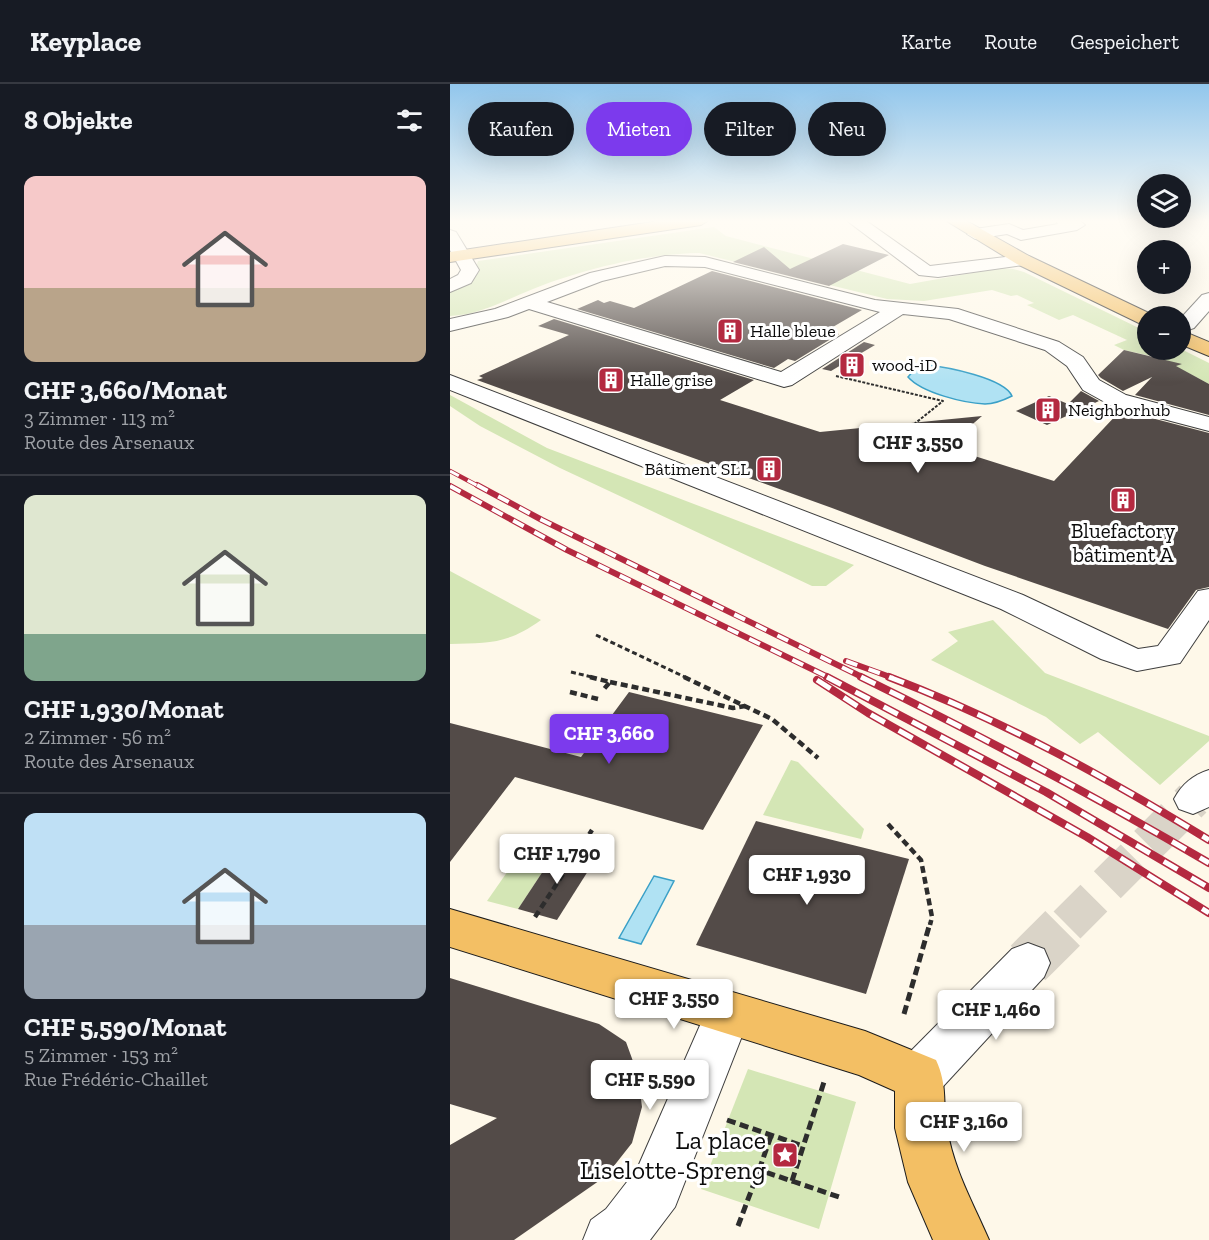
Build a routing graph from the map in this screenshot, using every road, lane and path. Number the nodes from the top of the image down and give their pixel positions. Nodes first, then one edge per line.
1 (468, 274) edge
2 (609, 274) edge
3 (751, 274) edge
4 (1052, 274) edge
5 (450, 286) edge
6 (1209, 299) edge
7 (527, 302) junction
8 (900, 308) junction
9 (1137, 315) edge
10 (1191, 319) edge
11 (450, 325) edge
12 (1191, 341) edge
13 (1209, 350) edge
14 (803, 367) junction
15 (450, 382) edge
16 (1209, 424) edge
17 (957, 451) dead end
18 (1209, 598) edge
19 (596, 635) dead end
20 (571, 672) dead end
21 (610, 682) junction
22 (604, 689) dead end
23 (570, 692) dead end
24 (598, 699) dead end
25 (745, 706) junction
26 (818, 758) dead end
27 (888, 824) dead end
28 (592, 830) dead end
29 (450, 928) edge
30 (514, 948) junction
31 (1028, 963) tunnel mouth
32 (728, 1013) junction
33 (904, 1014) dead end
34 (919, 1077) junction
35 (824, 1082) dead end
36 (720, 1118) dead end
37 (771, 1136) junction
38 (803, 1146) junction
39 (759, 1170) junction
40 (792, 1181) junction
41 (839, 1197) dead end
42 (738, 1226) dead end
43 (611, 1240) edge
44 (961, 1240) edge

1 - 5 street
2 - 7 street
3 - 8 street
4 - 9 main road
6 - 10 street
7 - 11 street
7 - 14 street
8 - 14 street
8 - 16 street
12 - 13 main road
14 - 17 path
15 - 18 street
19 - 25 path
20 - 21 path
21 - 22 path
21 - 25 path
23 - 24 path
25 - 26 path
27 - 33 path
28 - 30 path
29 - 30 main road
30 - 32 main road
31 - 34 street
32 - 34 main road
32 - 43 street
34 - 44 main road
35 - 38 path
36 - 37 path
37 - 38 path
37 - 39 path
38 - 40 path
39 - 40 path
39 - 42 path
40 - 41 path

